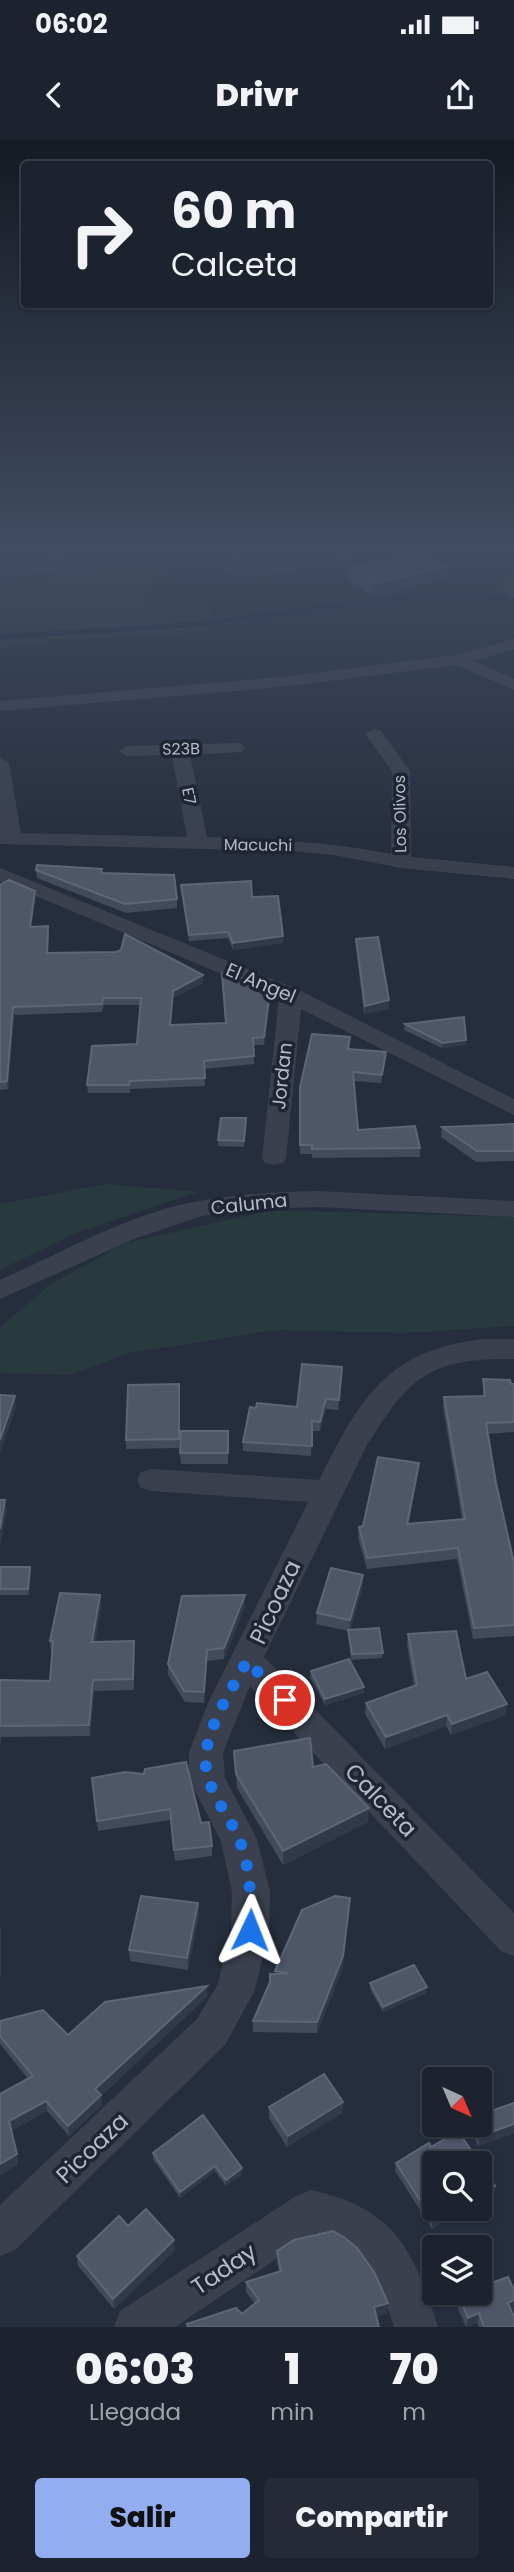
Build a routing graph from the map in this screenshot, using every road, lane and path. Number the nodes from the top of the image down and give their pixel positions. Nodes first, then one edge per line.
1 (499, 649) edge
2 (458, 660) junction
3 (514, 685) edge
4 (0, 706) edge
5 (374, 734) dead end
6 (236, 748) dead end
7 (180, 749) junction
8 (127, 751) dead end
9 (0, 763) edge
10 (6, 839) edge
11 (198, 844) junction
12 (401, 862) junction
13 (0, 874) edge
14 (514, 874) edge
15 (291, 995) junction
16 (514, 1108) edge
17 (274, 1158) dead end
18 (514, 1209) edge
19 (0, 1290) edge
20 (514, 1349) edge
21 (152, 1480) dead end
22 (328, 1492) junction
23 (247, 1661) junction
24 (514, 1939) edge
25 (0, 2235) edge
26 (136, 2327) edge
27 (416, 2327) edge

1 - 2 street
2 - 3 street
2 - 4 street
5 - 12 street, Los Olivos
6 - 7 street, S23B
7 - 8 street, S23B
7 - 11 street, E7
9 - 10 street
10 - 11 street, Macuchi
11 - 12 street, Macuchi
12 - 14 street, Macuchi
13 - 15 street, El Angel
15 - 16 street, El Angel
15 - 17 street, Jordan
18 - 19 street, Caluma
20 - 22 street, Picoaza
21 - 22 street
22 - 23 street, Picoaza
23 - 24 street, Calceta
23 - 25 street, Picoaza
26 - 27 street, Taday

